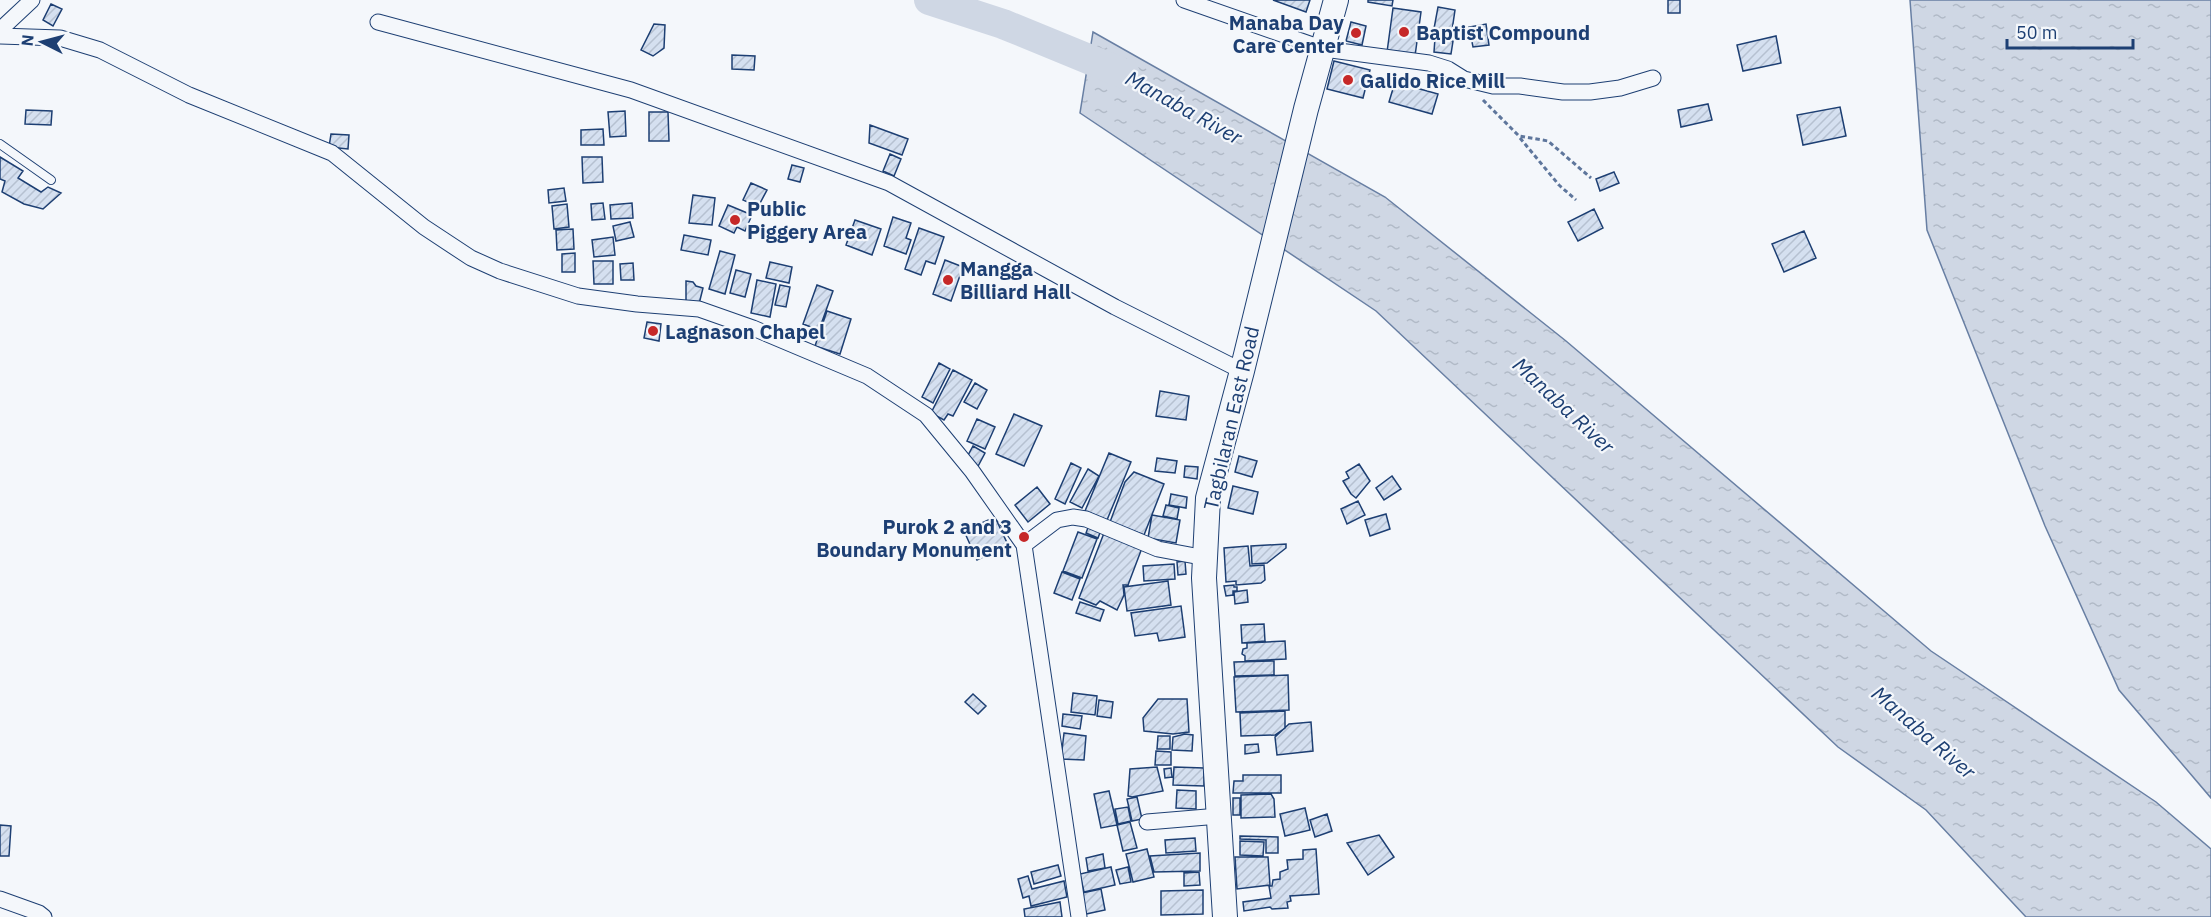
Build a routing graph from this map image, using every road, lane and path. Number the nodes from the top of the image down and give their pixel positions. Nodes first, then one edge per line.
1 (32, 0) edge
2 (1184, 0) edge
3 (1336, 0) edge
4 (378, 22) dead end
5 (0, 30) edge
6 (0, 36) edge
7 (1323, 49) junction
8 (1653, 78) dead end
9 (1464, 79) junction
10 (1519, 136) junction
11 (0, 144) edge
12 (1591, 178) dead end
13 (51, 180) dead end
14 (1576, 200) dead end
15 (1243, 365) junction
16 (1024, 545) junction
17 (1206, 558) junction
18 (1219, 816) junction
19 (1147, 822) dead end
20 (0, 899) edge
21 (44, 917) edge
22 (1079, 917) edge
23 (1225, 917) edge

1 - 5 street
2 - 7 street
3 - 7 main road, Tagbilaran East Road
4 - 15 street
6 - 16 street
7 - 9 street
7 - 15 main road, Tagbilaran East Road
8 - 9 street
9 - 10 path
10 - 12 path
10 - 14 path
11 - 13 lane
15 - 17 main road, Tagbilaran East Road
16 - 17 street
16 - 22 street
17 - 18 main road, Tagbilaran East Road
18 - 19 street
18 - 23 main road, Tagbilaran East Road
20 - 21 street

